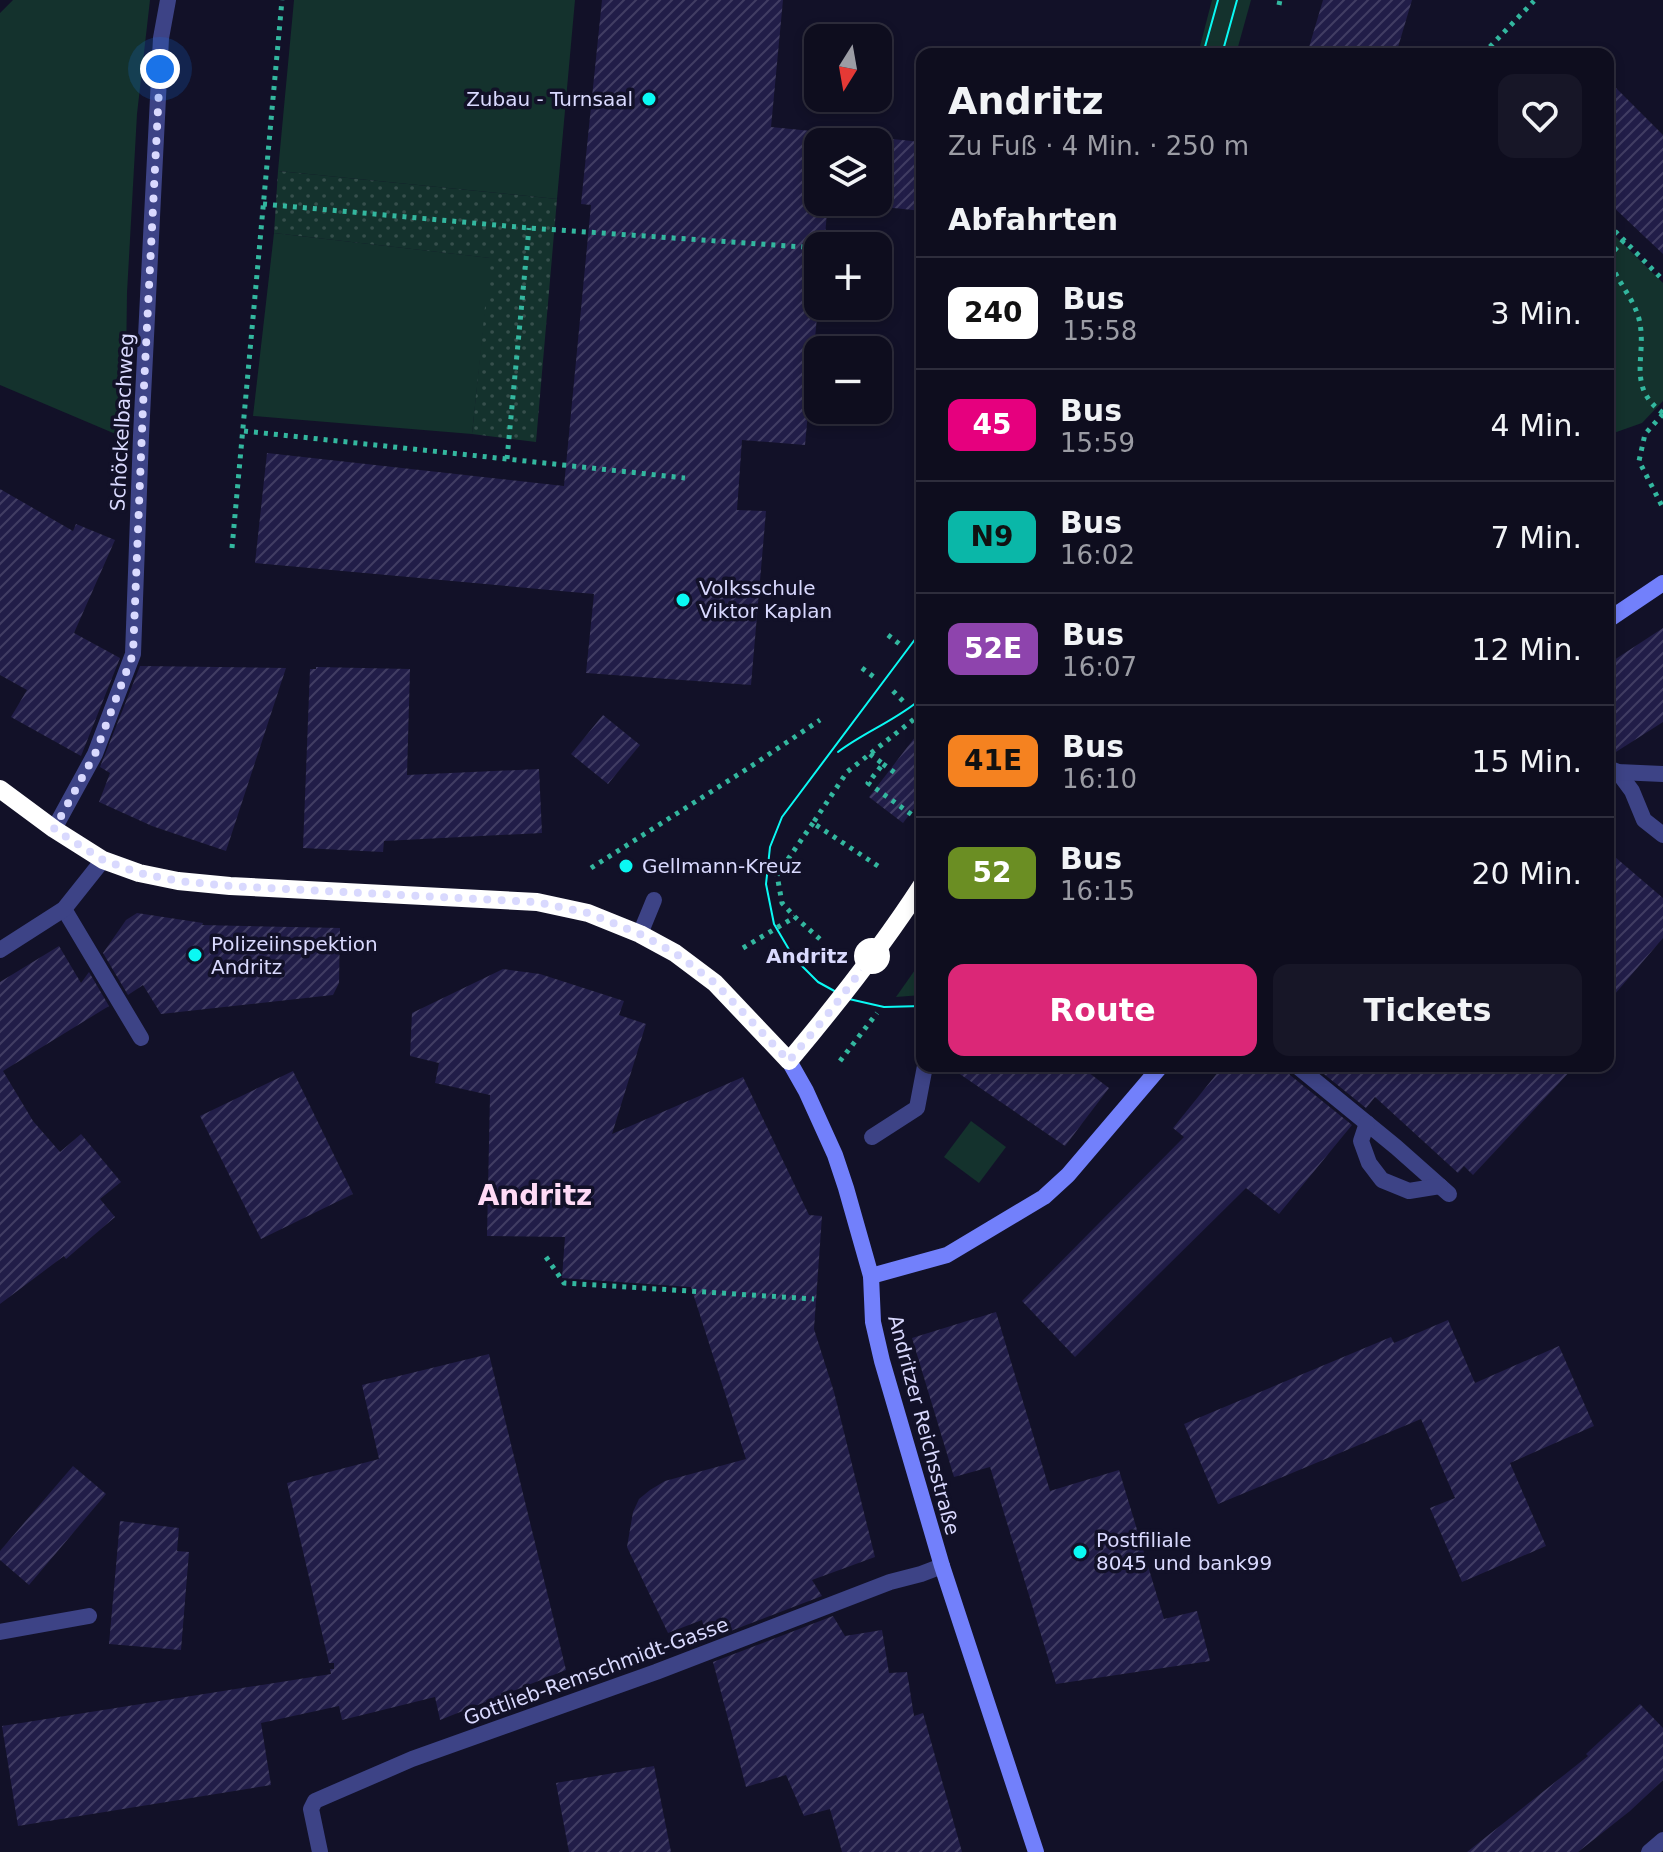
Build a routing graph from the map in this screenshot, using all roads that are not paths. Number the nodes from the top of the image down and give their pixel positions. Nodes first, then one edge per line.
1 (168, 0) edge
2 (1663, 583) edge
3 (1614, 616) edge
4 (1614, 770) edge
5 (1614, 771) edge
6 (1663, 774) edge
7 (0, 789) edge
8 (54, 829) junction
9 (1663, 835) edge
10 (103, 860) junction
11 (916, 894) edge
12 (654, 900) dead end
13 (64, 909) junction
14 (640, 934) junction
15 (0, 950) edge
16 (141, 1038) dead end
17 (789, 1061) junction
18 (924, 1072) edge
19 (1156, 1072) edge
20 (1304, 1072) edge
21 (1367, 1123) junction
22 (872, 1137) dead end
23 (871, 1276) junction
24 (942, 1566) junction
25 (89, 1616) dead end
26 (0, 1632) edge
27 (1663, 1840) edge
28 (320, 1852) edge
29 (1036, 1852) edge
30 (1649, 1852) edge

1 - 8 street, Schöckelbachweg
2 - 3 street
4 - 6 street
5 - 9 street
7 - 8 street, Andritzer Reichsstraße
8 - 10 street, Andritzer Reichsstraße
10 - 13 street
10 - 14 street, Andritzer Reichsstraße
11 - 17 street
12 - 14 street
13 - 15 street
13 - 16 street
14 - 17 street, Andritzer Reichsstraße
17 - 23 street, Andritzer Reichsstraße
18 - 22 street
19 - 23 street
20 - 21 street
21 - 21 street
23 - 24 street, Andritzer Reichsstraße
24 - 28 street, Gottlieb-Remschmidt-Gasse
24 - 29 street, Andritzer Reichsstraße
25 - 26 street
27 - 30 street

